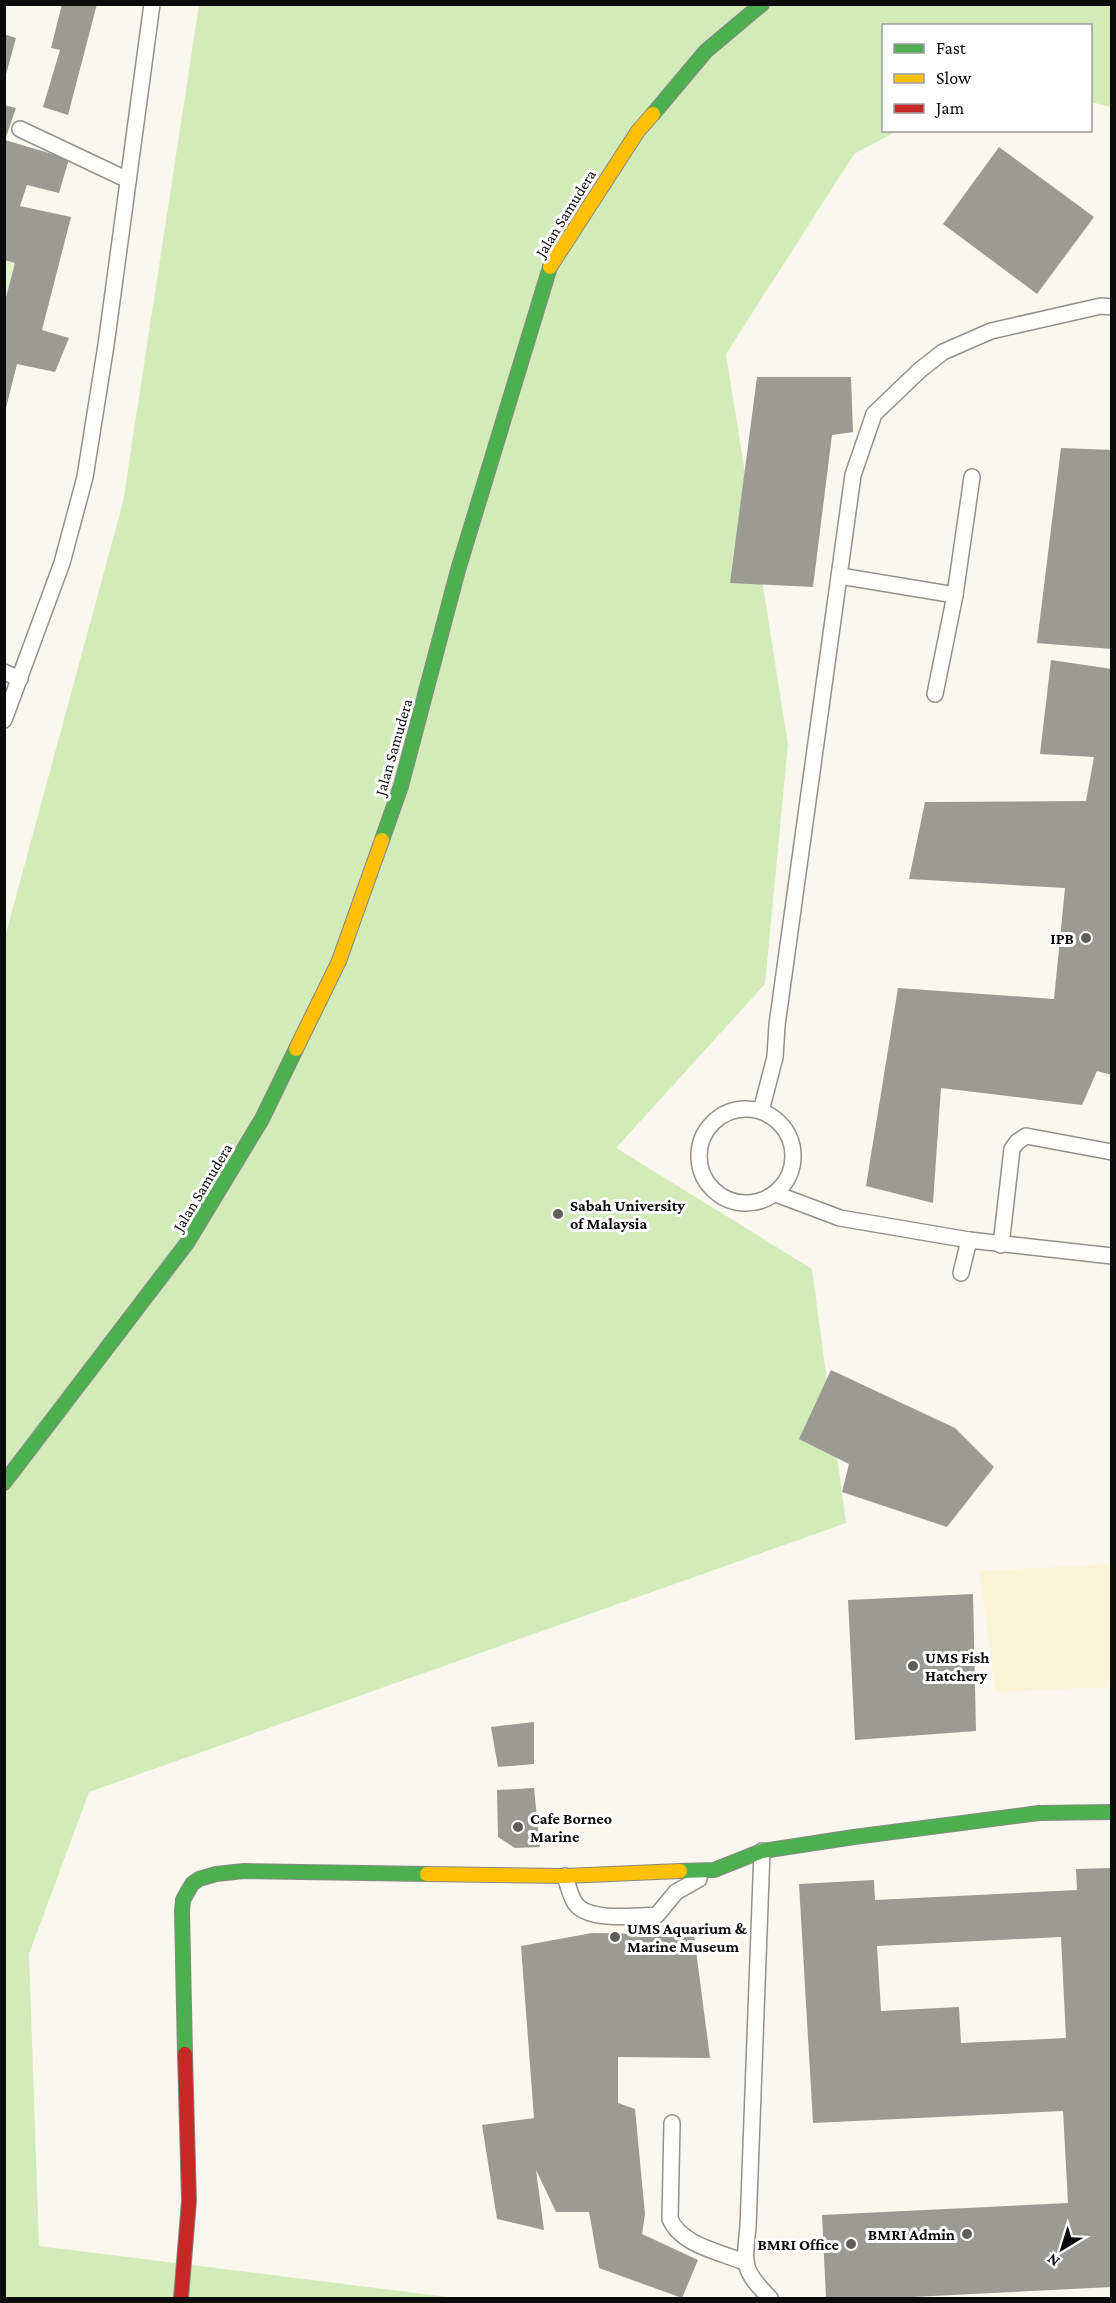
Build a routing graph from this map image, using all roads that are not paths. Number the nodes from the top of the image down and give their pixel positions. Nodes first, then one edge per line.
1 (152, 4) edge
2 (762, 4) edge
3 (20, 129) dead end
4 (129, 180) junction
5 (1112, 307) edge
6 (972, 477) dead end
7 (840, 576) junction
8 (955, 595) junction
9 (4, 672) edge
10 (20, 679) junction
11 (935, 694) dead end
12 (4, 720) edge
13 (761, 1111) junction
14 (1112, 1152) edge
15 (776, 1194) junction
16 (969, 1240) junction
17 (1001, 1245) junction
18 (1112, 1256) edge
19 (961, 1274) dead end
20 (4, 1483) edge
21 (1112, 1812) edge
22 (762, 1851) junction
23 (714, 1870) junction
24 (565, 1876) junction
25 (672, 2123) dead end
26 (744, 2262) junction
27 (181, 2298) edge
28 (770, 2298) edge

1 - 4 lane
2 - 20 street, Jalan Samudera
3 - 4 lane
4 - 10 lane
5 - 7 lane
6 - 8 lane
7 - 8 lane
7 - 13 lane
8 - 11 lane
9 - 10 lane
10 - 12 lane
13 - 15 lane
13 - 15 lane
14 - 17 lane
15 - 16 lane
16 - 17 lane
16 - 19 lane
17 - 18 lane
21 - 22 street
22 - 23 street
22 - 26 lane
23 - 24 street
23 - 24 lane
24 - 27 street
25 - 26 lane
26 - 28 lane

